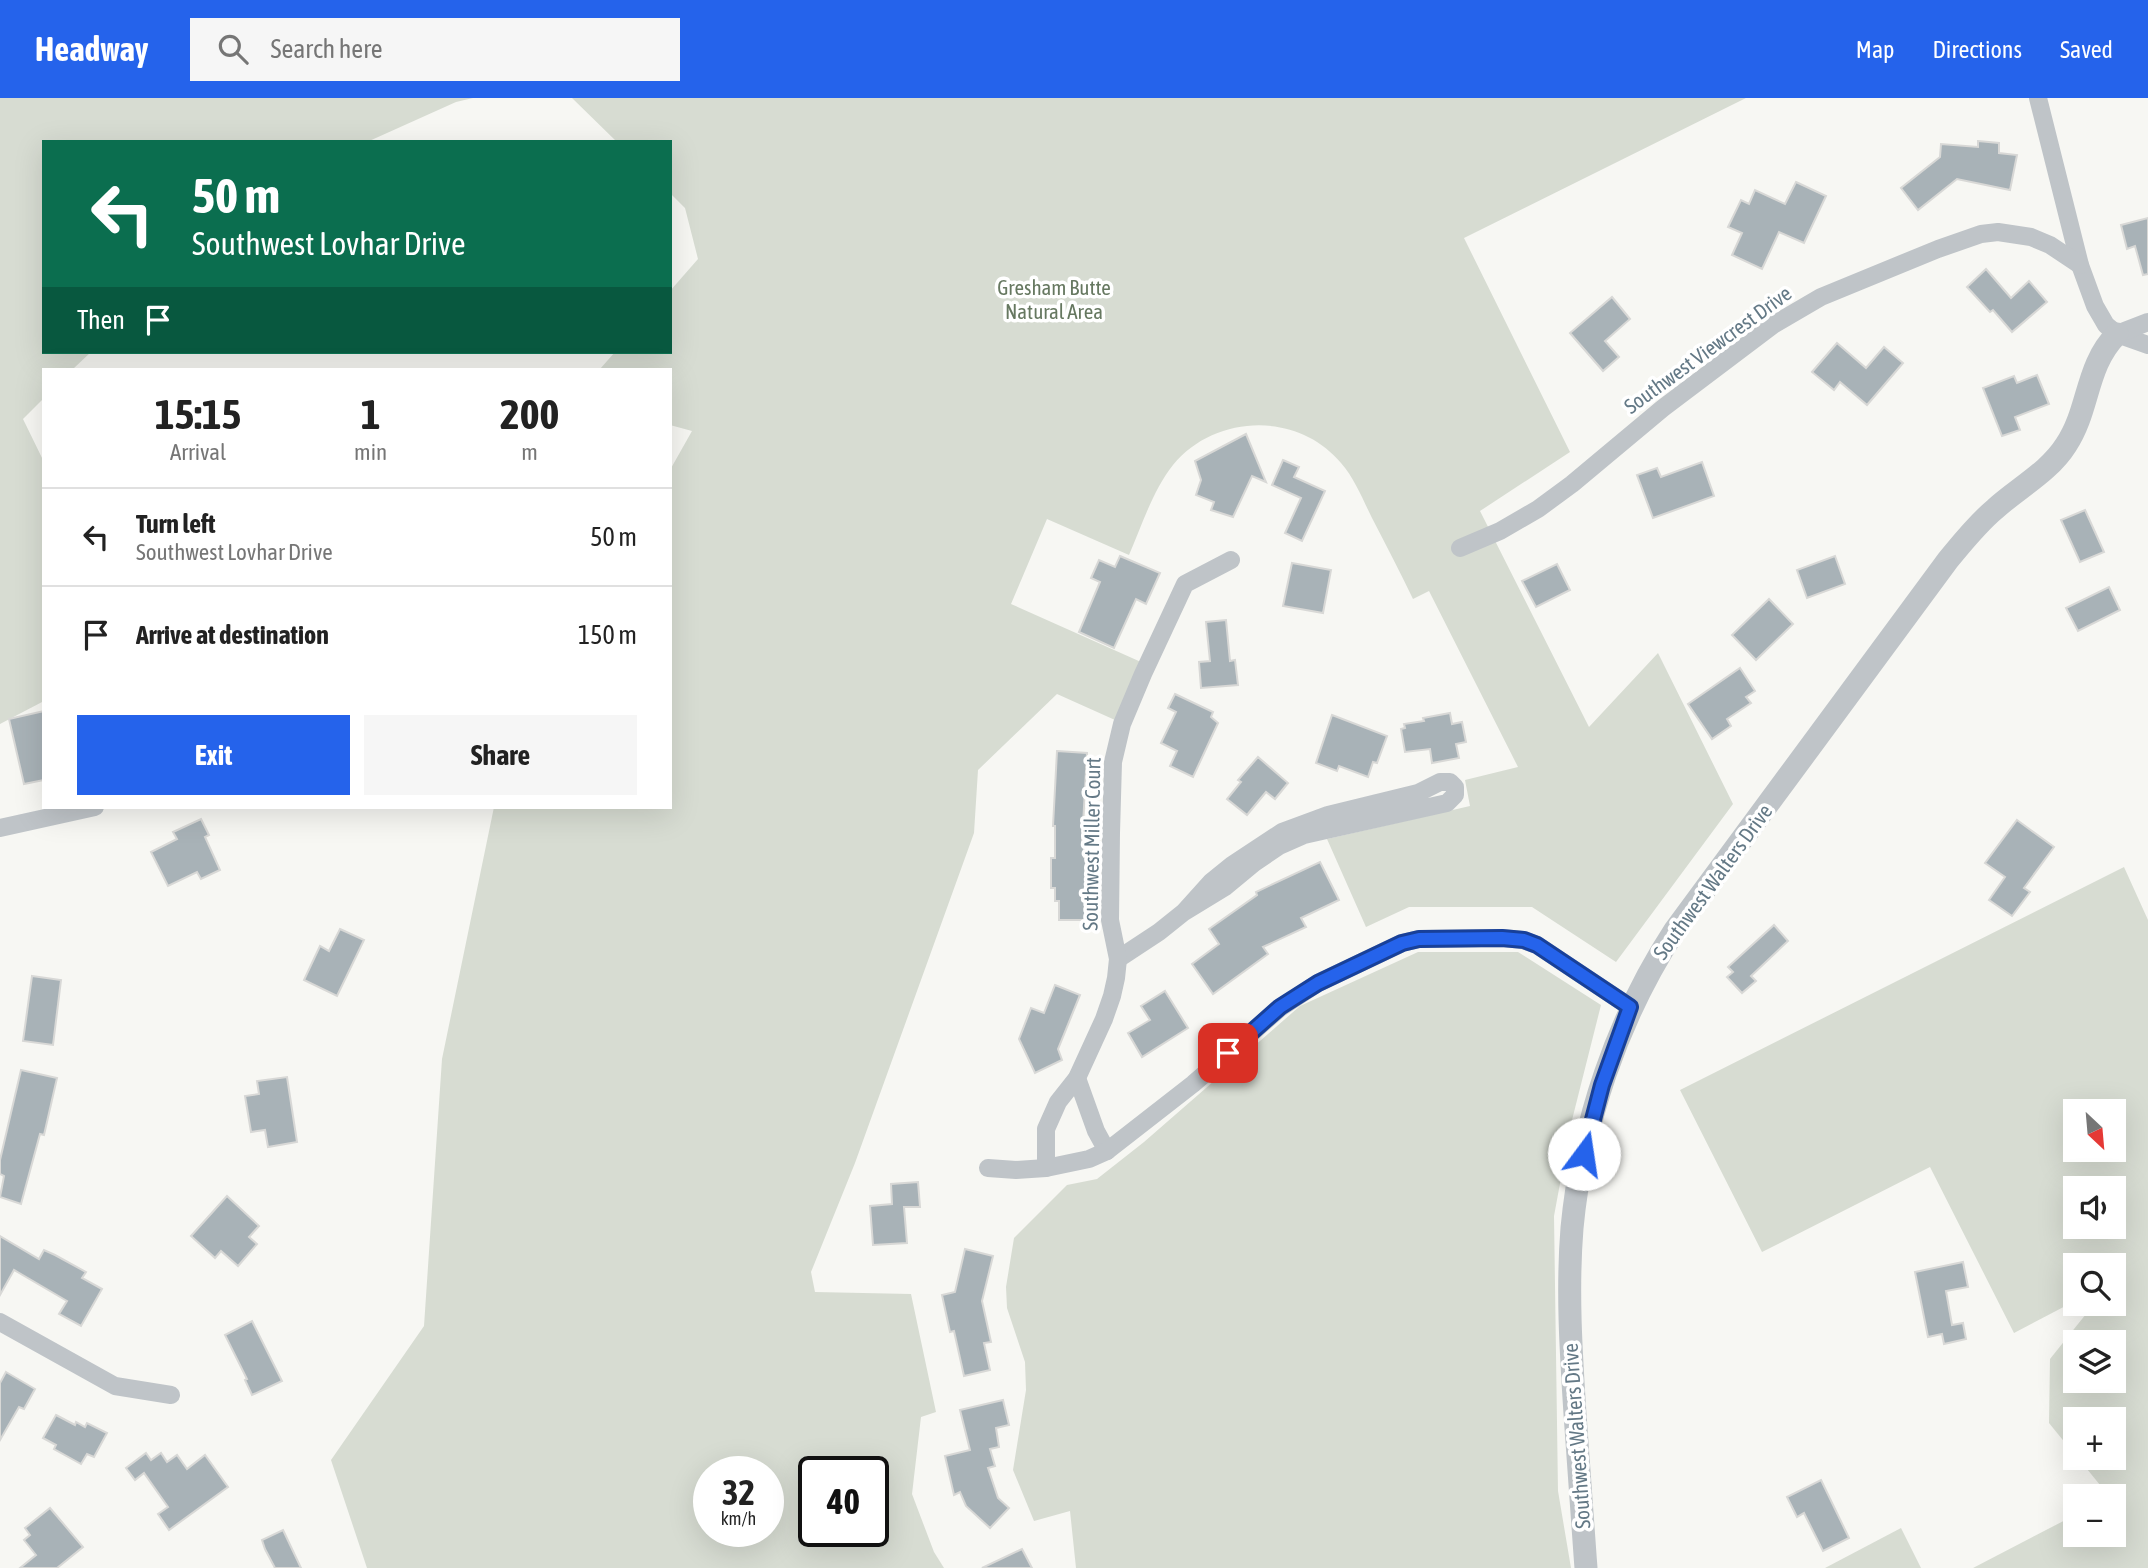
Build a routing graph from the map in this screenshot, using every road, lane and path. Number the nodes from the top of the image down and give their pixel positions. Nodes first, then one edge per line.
1 (2038, 98) edge
2 (2080, 265) junction
3 (2148, 322) edge
4 (2117, 334) junction
5 (2148, 345) edge
6 (1460, 548) dead end
7 (1231, 560) dead end
8 (86, 809) edge
9 (0, 828) edge
10 (1184, 912) junction
11 (1118, 959) junction
12 (1630, 1007) junction
13 (1077, 1077) junction
14 (1107, 1151) junction
15 (988, 1168) dead end
16 (1046, 1168) junction
17 (0, 1322) edge
18 (171, 1395) dead end
19 (1586, 1568) edge

1 - 2 street
2 - 4 street
2 - 6 street, Southwest Viewcrest Drive
3 - 4 street
4 - 5 street
4 - 12 street, Southwest Walters Drive
7 - 11 street, Southwest Miller Court
8 - 9 street
10 - 10 street
10 - 11 street
11 - 13 street, Southwest Miller Court
12 - 14 street
12 - 19 street, Southwest Walters Drive
13 - 14 street
13 - 16 street, Southwest Miller Court
14 - 16 street
15 - 16 street
17 - 18 street

